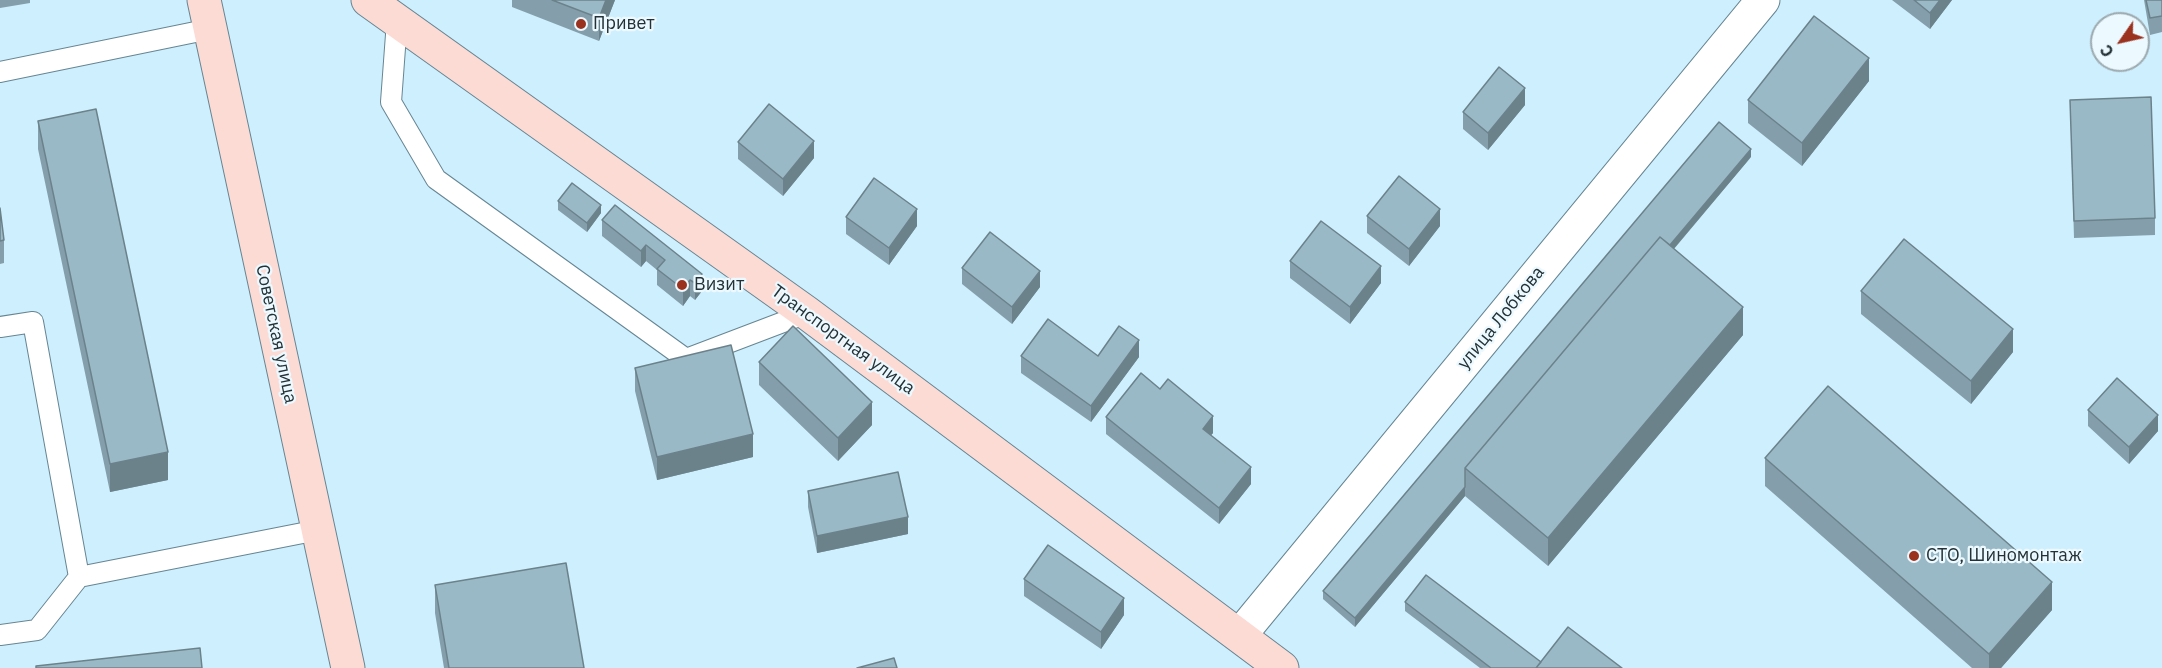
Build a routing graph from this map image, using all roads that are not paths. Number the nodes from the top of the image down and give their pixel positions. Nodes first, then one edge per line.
1 (368, 0) edge
2 (1763, 0) edge
3 (207, 14) edge
4 (397, 21) junction
5 (0, 72) edge
6 (807, 313) junction
7 (0, 327) edge
8 (318, 530) junction
9 (79, 577) junction
10 (0, 635) edge
11 (1240, 635) junction
12 (348, 668) edge
13 (1282, 668) edge

1 - 4 main road, Транспортная улица
2 - 11 street, улица Лобкова
3 - 5 lane
3 - 8 main road, Советская улица
4 - 6 main road, Транспортная улица
4 - 6 lane
6 - 11 main road, Транспортная улица
7 - 9 lane
8 - 9 lane
8 - 12 main road, Советская улица
9 - 10 lane
11 - 13 main road, Транспортная улица

